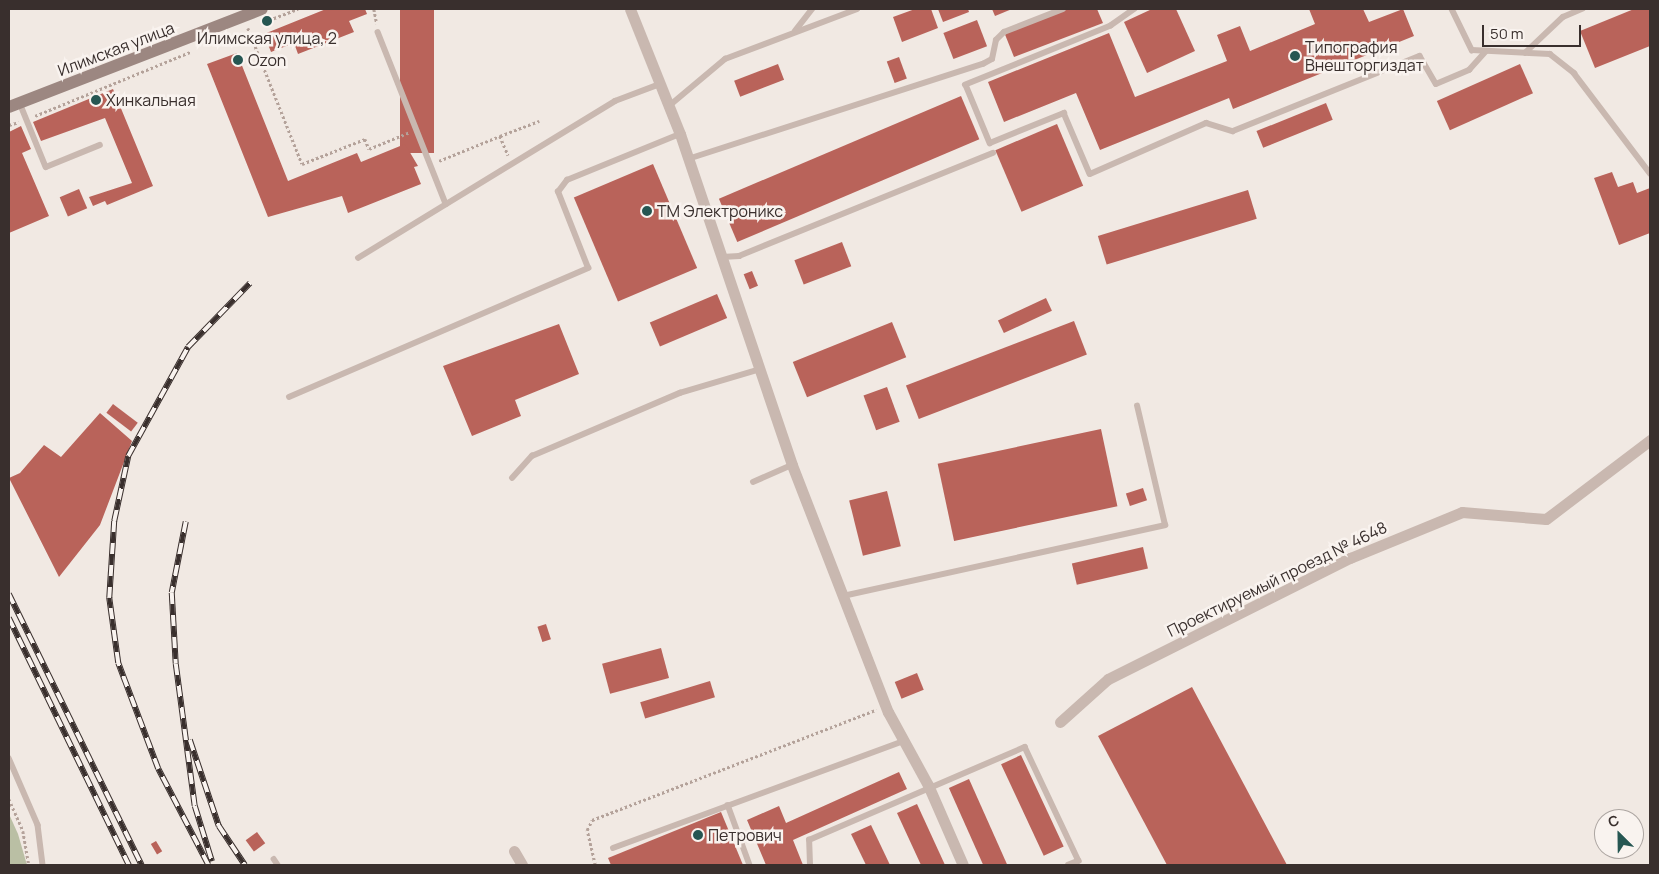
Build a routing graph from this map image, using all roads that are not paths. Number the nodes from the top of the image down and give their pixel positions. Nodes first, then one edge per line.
1 (630, 9) edge
2 (812, 9) edge
3 (856, 9) edge
4 (1064, 9) edge
5 (1135, 9) edge
6 (1452, 9) edge
7 (1582, 9) edge
8 (264, 15) edge
9 (378, 32) road end
10 (794, 33) junction
11 (1486, 51) junction
12 (1525, 53) junction
13 (660, 84) junction
14 (14, 105) edge
15 (669, 106) junction
16 (680, 134) junction
17 (100, 146) dead end
18 (993, 153) dead end
19 (688, 159) junction
20 (1650, 173) edge
21 (446, 204) junction
22 (722, 257) junction
23 (358, 258) dead end
24 (761, 369) junction
25 (289, 397) dead end
26 (1137, 406) dead end
27 (1650, 440) edge
28 (792, 465) junction
29 (512, 478) dead end
30 (753, 482) dead end
31 (843, 596) junction
32 (1060, 722) dead end
33 (904, 740) junction
34 (9, 758) edge
35 (928, 785) junction
36 (728, 806) junction
37 (613, 848) dead end
38 (514, 851) dead end
39 (274, 859) dead end
40 (43, 865) edge
41 (278, 865) edge
42 (522, 865) edge
43 (750, 865) edge
44 (810, 865) edge
45 (963, 865) edge
46 (1069, 865) edge

1 - 13 street
2 - 10 lane
3 - 10 lane
4 - 19 lane
5 - 11 lane
6 - 11 lane
7 - 12 lane
8 - 14 street, Илимская улица
9 - 21 lane
10 - 15 lane
11 - 12 lane
12 - 20 lane
13 - 15 street
13 - 21 lane
14 - 17 lane
15 - 16 street
16 - 19 street
16 - 25 lane
18 - 22 lane
19 - 22 street
21 - 23 lane
22 - 24 street
24 - 28 street
24 - 29 lane
26 - 31 lane
27 - 32 street, Проектируемый проезд № 4648
28 - 30 lane
28 - 31 street
31 - 33 street
33 - 35 street
33 - 36 lane
34 - 40 lane
35 - 44 lane
35 - 45 street
35 - 46 lane
36 - 37 lane
36 - 43 lane
38 - 42 street
39 - 41 lane

